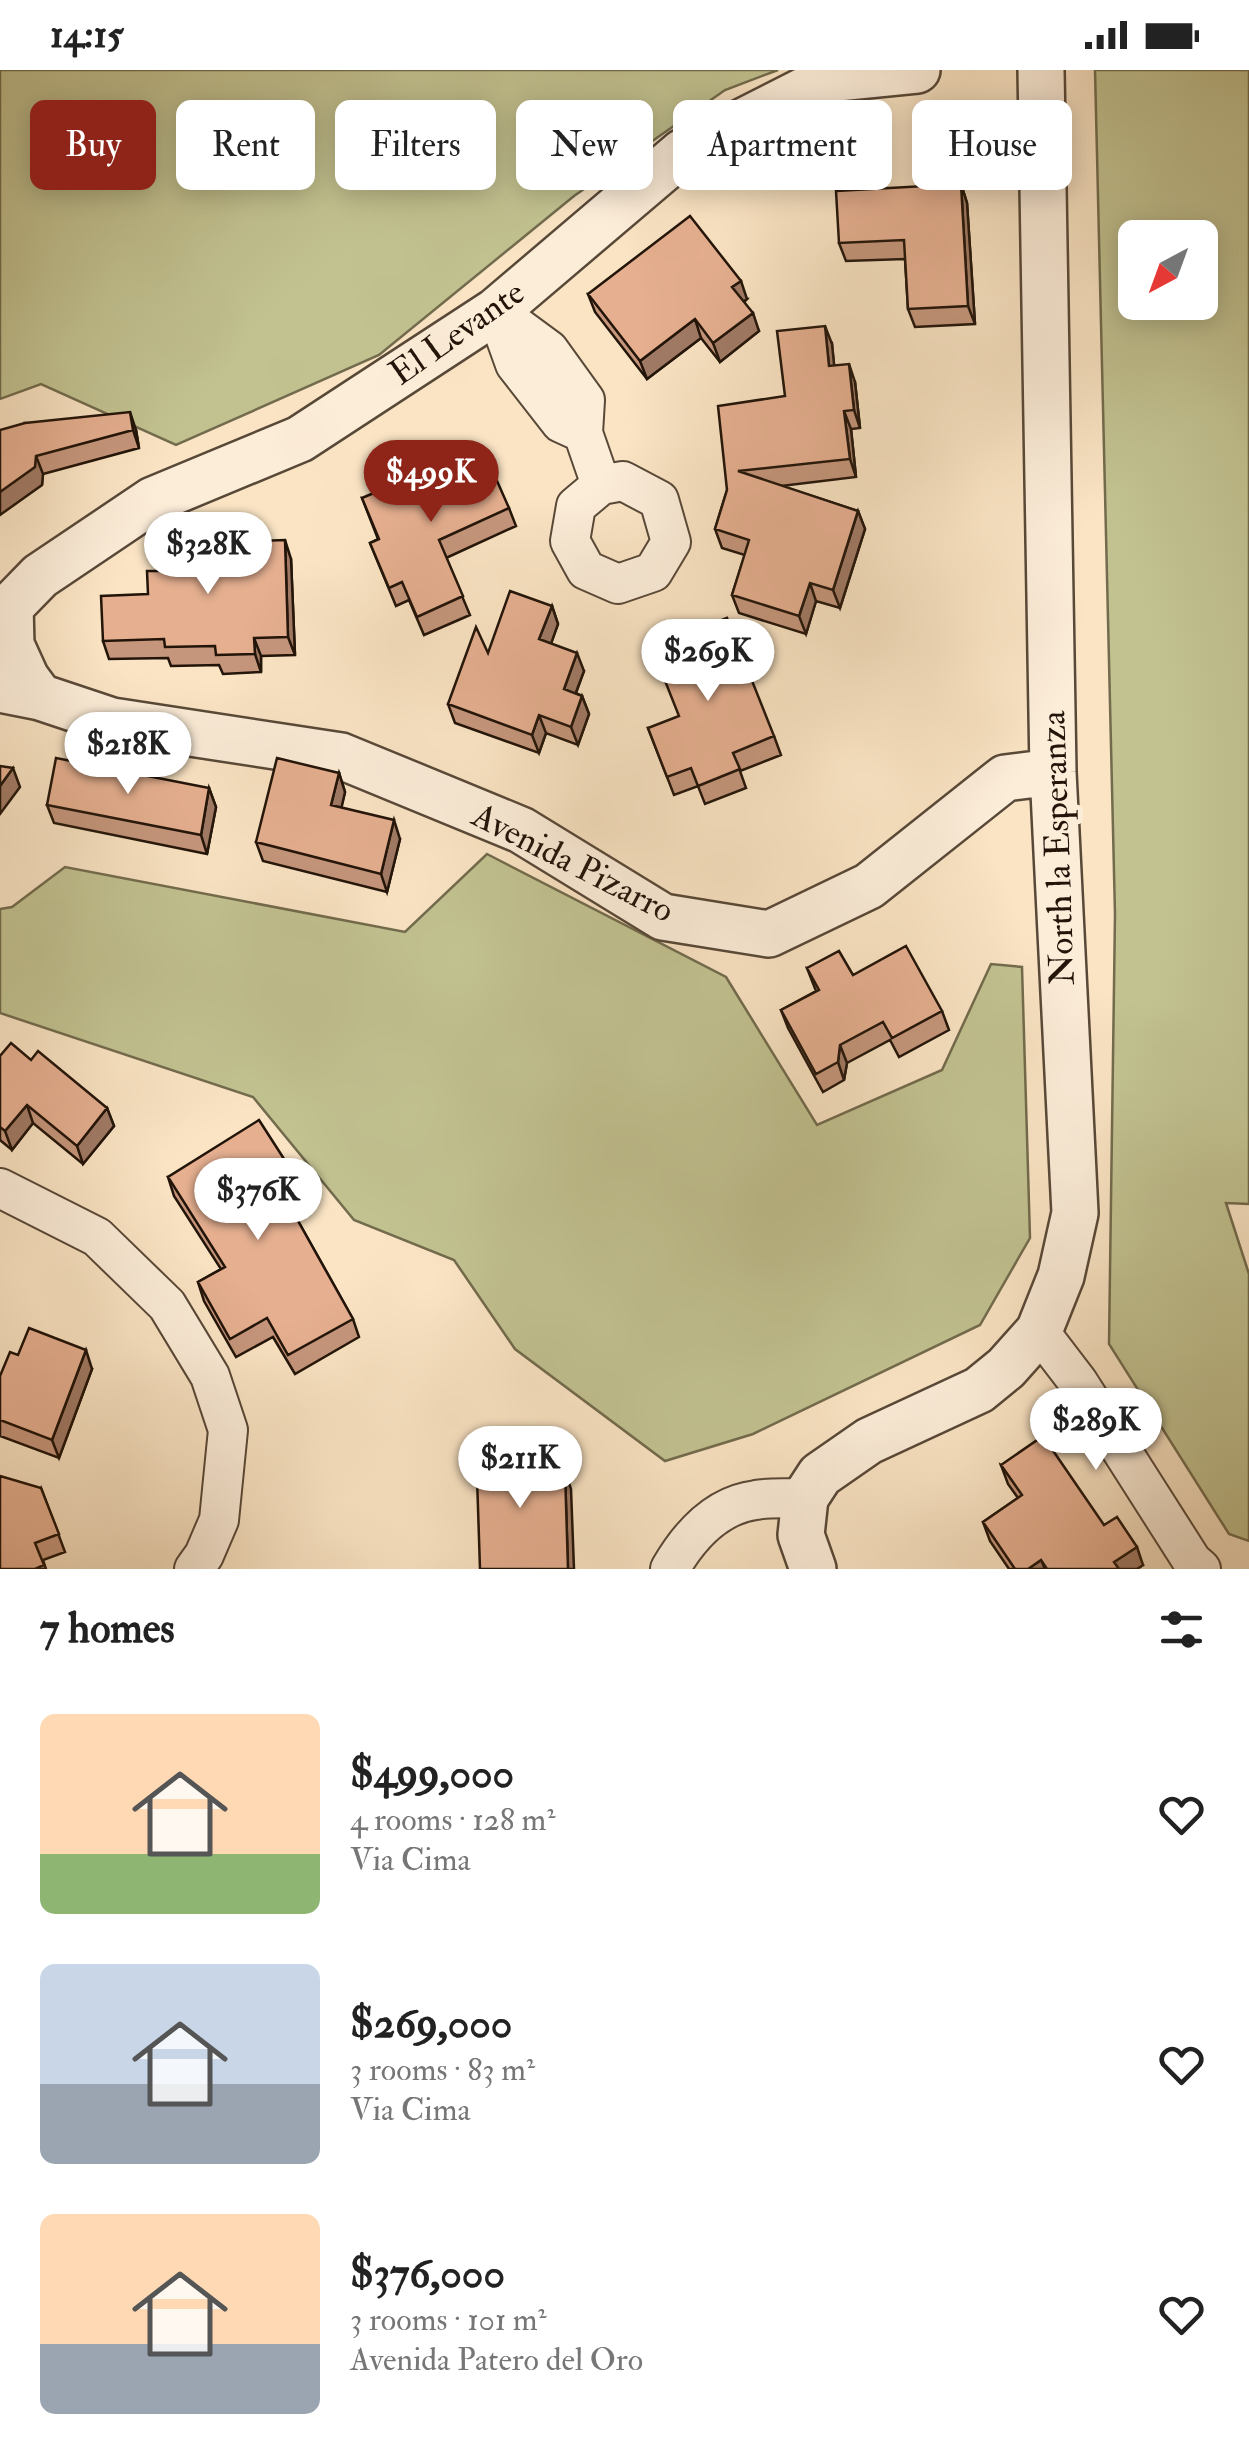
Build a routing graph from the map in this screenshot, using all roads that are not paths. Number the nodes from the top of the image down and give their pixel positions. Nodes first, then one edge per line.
1 (916, 70) edge
2 (1041, 70) edge
3 (496, 312) junction
4 (600, 486) dead end
5 (5, 612) edge
6 (20, 693) edge
7 (1054, 772) junction
8 (0, 1188) edge
9 (1039, 1331) junction
10 (805, 1498) junction
11 (194, 1569) edge
12 (670, 1569) edge
13 (813, 1569) edge
14 (1201, 1569) edge

1 - 3 street, El Levante
2 - 7 street, North la Esperanza
3 - 4 street
3 - 5 street, El Levante
5 - 6 street
6 - 7 street, Avenida Pizarro
7 - 9 street, North la Esperanza
8 - 11 street
9 - 10 street, North la Esperanza
9 - 14 street
10 - 12 street
10 - 13 street

